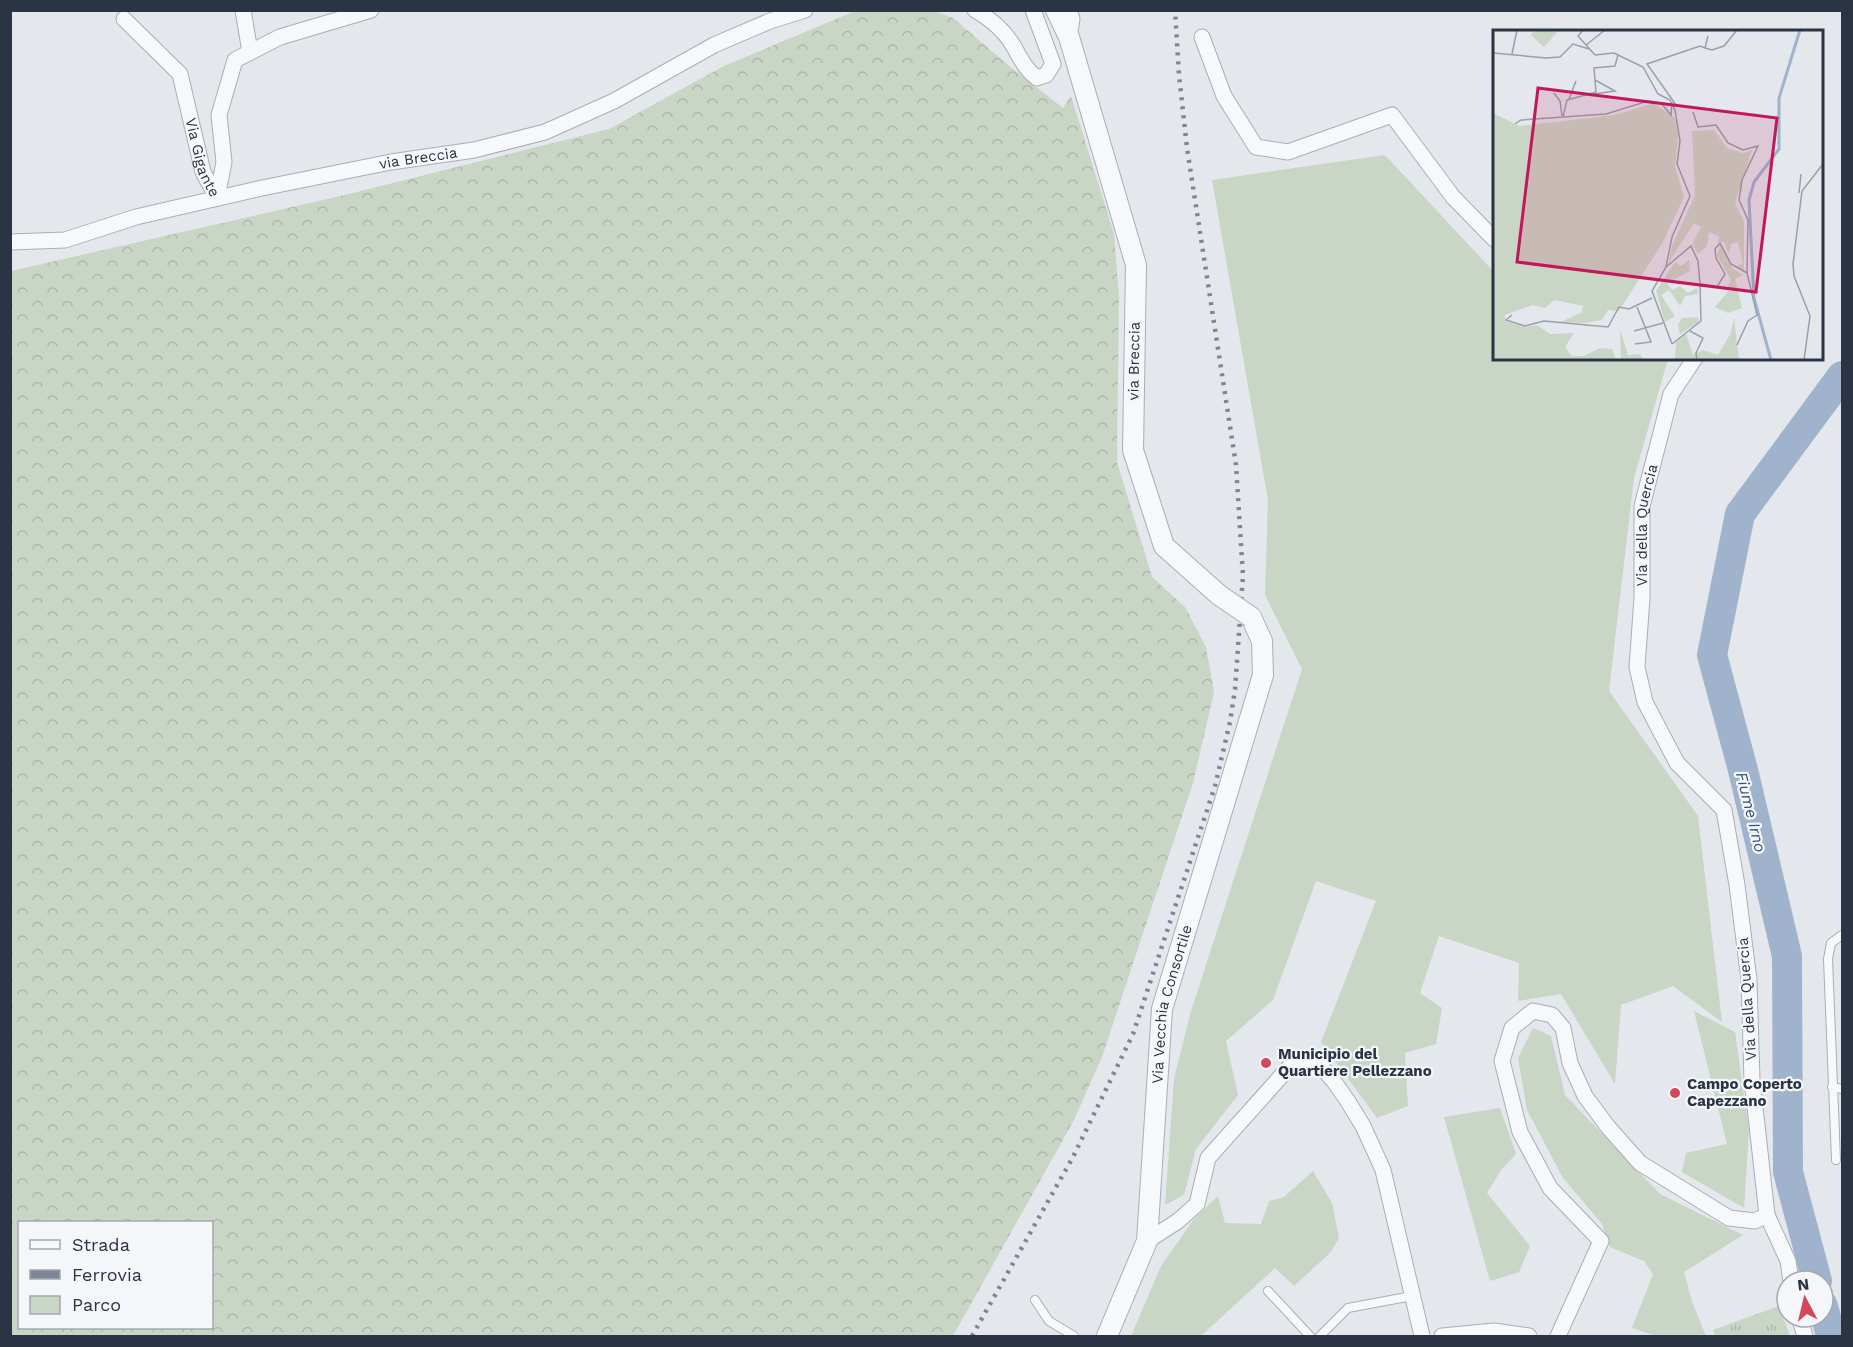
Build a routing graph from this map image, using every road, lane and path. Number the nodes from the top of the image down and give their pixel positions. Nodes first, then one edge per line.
1 (243, 10) edge
2 (371, 10) edge
3 (805, 10) edge
4 (975, 10) edge
5 (1033, 10) edge
6 (1056, 10) edge
7 (1069, 10) edge
8 (124, 20) dead end
9 (1069, 37) junction
10 (1202, 37) dead end
11 (250, 52) junction
12 (217, 198) junction
13 (1493, 238) edge
14 (10, 242) edge
15 (1694, 360) edge
16 (1263, 675) joint
17 (1842, 935) edge
18 (1832, 1087) junction
19 (1842, 1089) edge
20 (1836, 1160) dead end
21 (1767, 1215) junction
22 (1147, 1241) junction
23 (1789, 1269) edge
24 (1268, 1291) dead end
25 (1412, 1296) junction
26 (1035, 1300) dead end
27 (1074, 1336) edge
28 (1107, 1336) edge
29 (1310, 1336) edge
30 (1320, 1336) edge
31 (1422, 1336) edge
32 (1442, 1336) edge
33 (1529, 1336) edge
34 (1558, 1336) edge

1 - 11 street
2 - 11 street, Via Gigante
3 - 12 street, via Breccia
4 - 5 street
6 - 9 street, via Breccia
7 - 9 street
8 - 12 street, Via Gigante
9 - 16 street, via Breccia, bridge
10 - 13 street
11 - 12 street, Via Gigante
12 - 14 street, via Breccia
15 - 21 street, Via della Quercia
16 - 22 street, Via Vecchia Consortile
17 - 18 lane
18 - 19 lane
18 - 20 lane
21 - 23 street, Via della Quercia
21 - 34 street
22 - 25 street
22 - 28 street, Via Vecchia Consortile
24 - 29 lane
25 - 30 lane
25 - 31 street
26 - 27 lane
32 - 33 street

